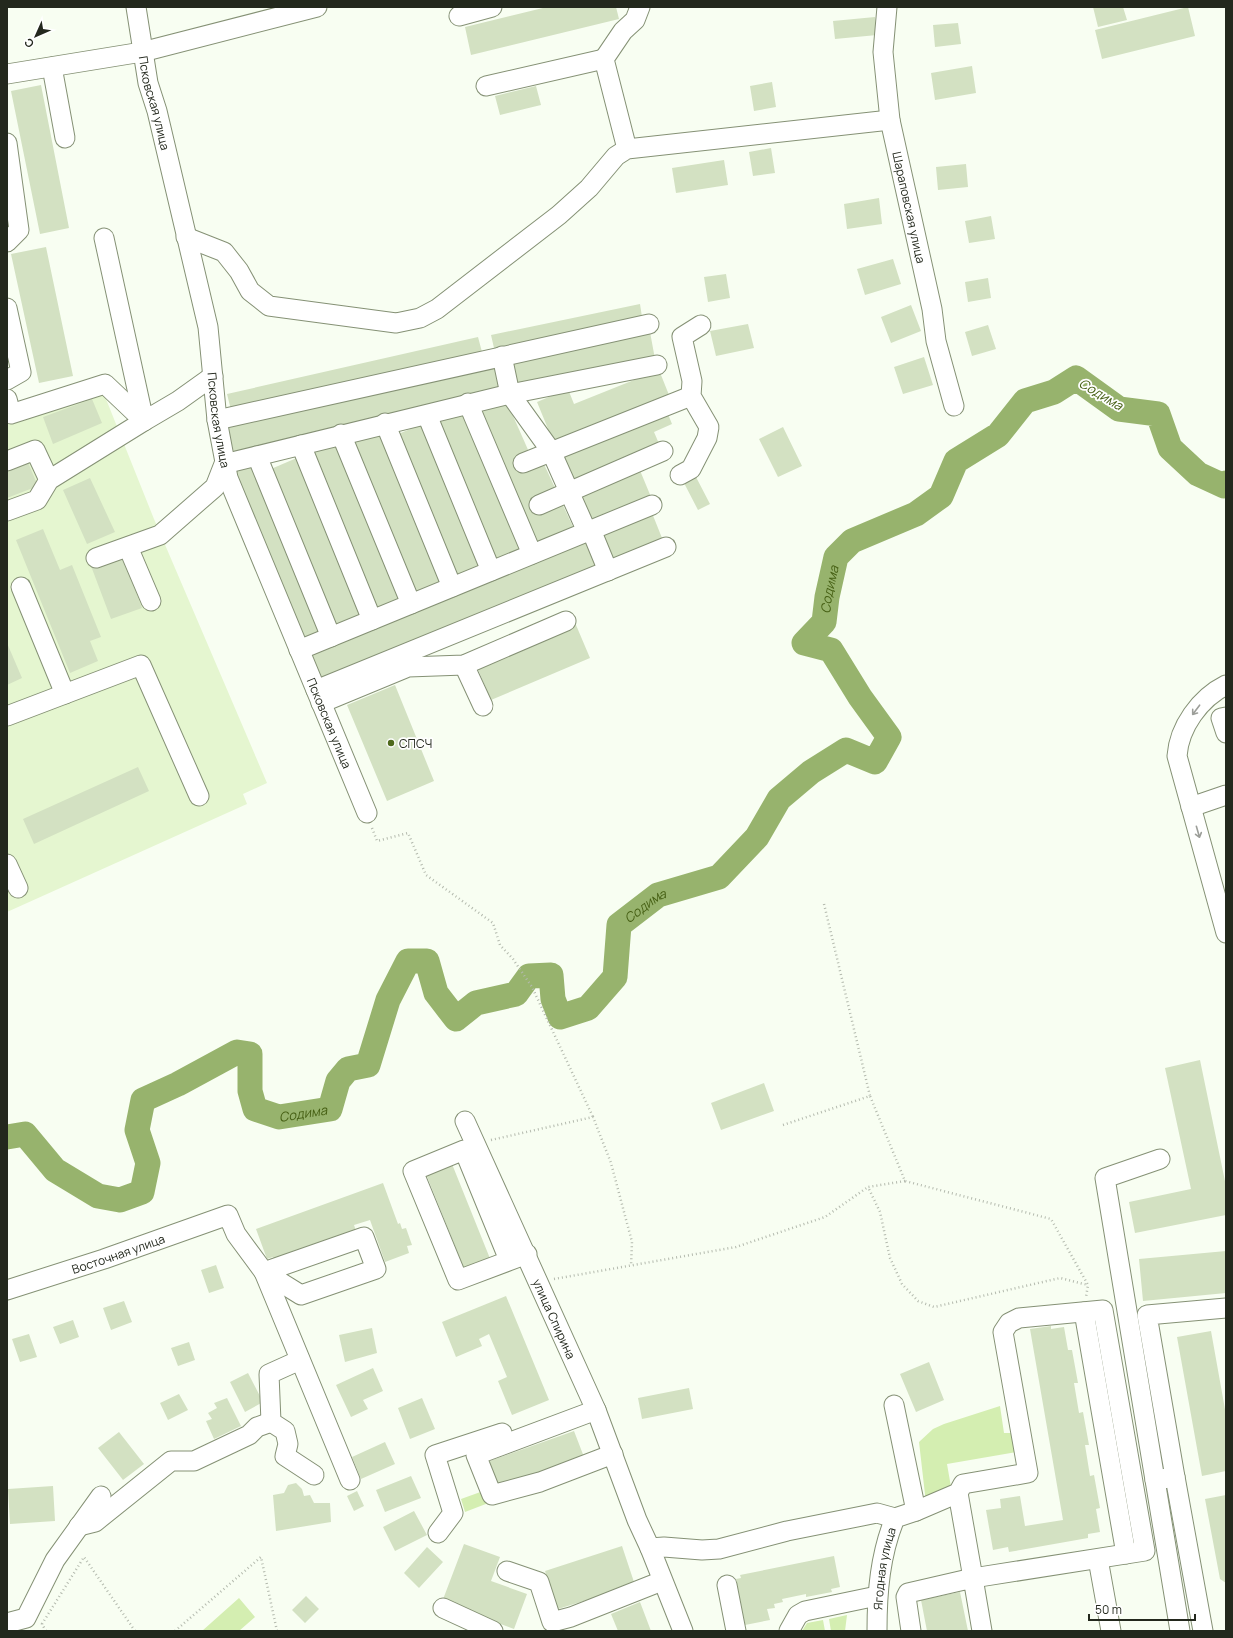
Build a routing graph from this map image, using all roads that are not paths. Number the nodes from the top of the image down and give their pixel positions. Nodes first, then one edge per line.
1 (136, 7) edge
2 (317, 7) edge
3 (492, 7) edge
4 (640, 7) edge
5 (887, 7) edge
6 (459, 16) dead end
7 (142, 52) junction
8 (604, 59) junction
9 (52, 67) junction
10 (7, 74) edge
11 (486, 86) dead end
12 (890, 120) junction
13 (65, 138) dead end
14 (7, 143) edge
15 (627, 149) junction
16 (186, 237) junction
17 (104, 238) dead end
18 (7, 242) edge
19 (7, 308) edge
20 (649, 324) dead end
21 (701, 325) dead end
22 (502, 356) junction
23 (657, 365) dead end
24 (213, 376) junction
25 (7, 380) edge
26 (510, 394) junction
27 (691, 396) junction
28 (468, 403) junction
29 (954, 406) dead end
30 (8, 409) edge
31 (427, 415) junction
32 (217, 420) junction
33 (144, 422) junction
34 (385, 423) junction
35 (341, 434) junction
36 (301, 445) junction
37 (551, 451) junction
38 (663, 451) dead end
39 (257, 456) junction
40 (7, 461) edge
41 (523, 463) dead end
42 (224, 464) junction
43 (680, 475) dead end
44 (48, 480) junction
45 (569, 492) junction
46 (539, 505) dead end
47 (652, 505) dead end
48 (7, 511) edge
49 (589, 531) junction
50 (128, 547) junction
51 (666, 547) dead end
52 (532, 554) junction
53 (96, 558) dead end
54 (492, 571) junction
55 (608, 571) junction
56 (21, 586) dead end
57 (452, 587) junction
58 (151, 601) dead end
59 (411, 604) junction
60 (372, 620) junction
61 (566, 621) dead end
62 (331, 636) junction
63 (299, 650) junction
64 (464, 665) junction
65 (1226, 685) edge
66 (65, 694) junction
67 (318, 697) junction
68 (483, 706) dead end
69 (7, 716) edge
70 (1226, 717) edge
71 (1226, 734) edge
72 (1226, 795) edge
73 (199, 796) dead end
74 (1191, 807) junction
75 (367, 813) road end
76 (7, 864) edge
77 (18, 888) dead end
78 (1226, 933) edge
79 (465, 1121) dead end
80 (470, 1147) junction
81 (1160, 1159) dead end
82 (526, 1254) junction
83 (508, 1260) junction
84 (264, 1272) junction
85 (7, 1290) edge
86 (1226, 1308) edge
87 (300, 1360) junction
88 (593, 1404) junction
89 (894, 1405) dead end
90 (271, 1422) junction
91 (613, 1454) junction
92 (314, 1475) dead end
93 (1175, 1477) junction
94 (350, 1480) dead end
95 (1155, 1480) junction
96 (958, 1493) junction
97 (100, 1496) dead end
98 (916, 1511) junction
99 (895, 1518) junction
100 (79, 1526) junction
101 (438, 1533) dead end
102 (650, 1548) junction
103 (1098, 1559) junction
104 (507, 1571) dead end
105 (973, 1578) junction
106 (662, 1581) junction
107 (727, 1585) dead end
108 (877, 1596) junction
109 (443, 1608) dead end
110 (7, 1623) edge
111 (550, 1627) edge
112 (493, 1631) edge
113 (682, 1631) edge
114 (736, 1631) edge
115 (789, 1631) edge
116 (877, 1631) edge
117 (911, 1631) edge
118 (982, 1631) edge
119 (1111, 1631) edge
120 (1180, 1631) edge
121 (1203, 1631) edge

1 - 7 street, Псковская улица
2 - 7 street
3 - 6 street
4 - 8 street
5 - 12 street, Шараповская улица
7 - 9 street
7 - 16 street, Псковская улица
8 - 11 street
8 - 15 street
9 - 10 street
9 - 13 street
12 - 15 street
12 - 29 street, Шараповская улица
14 - 18 street
15 - 16 street
16 - 24 street, Псковская улица
17 - 33 street
19 - 25 street
20 - 22 street
21 - 27 street
22 - 26 street
22 - 32 street
23 - 26 street
24 - 32 street, Псковская улица
24 - 33 street
26 - 28 street
26 - 37 street
27 - 37 street
27 - 43 street
28 - 31 street
28 - 52 street
30 - 33 street
31 - 34 street
31 - 54 street
32 - 42 street, Псковская улица
33 - 44 street
34 - 35 street
34 - 57 street
35 - 36 street
35 - 59 street
36 - 39 street
36 - 60 street
37 - 41 street
37 - 45 street
38 - 45 street
39 - 42 street
39 - 62 street
40 - 44 street
42 - 50 street
42 - 63 street, Псковская улица
44 - 48 street
45 - 46 street
45 - 49 street
47 - 49 street
49 - 52 street
49 - 55 street
50 - 53 street
50 - 58 street
51 - 55 street
52 - 54 street
54 - 57 street
55 - 67 street
56 - 66 street
57 - 59 street
59 - 60 street
60 - 62 street
61 - 64 street
62 - 63 street
63 - 67 street, Псковская улица
64 - 67 street
64 - 68 street
65 -> 74 street
66 - 69 street
66 - 73 street
67 - 75 street, Псковская улица
70 - 71 street
72 - 74 street
74 -> 78 street
76 - 77 street
79 - 80 street, улица Спирина
80 - 82 street, улица Спирина
80 - 83 street
80 - 83 street
81 - 95 street
82 - 83 street
82 - 88 street, улица Спирина
84 - 84 street
84 - 85 street, Восточная улица
84 - 87 street
86 - 93 street
87 - 90 street
87 - 94 street
88 - 91 street, улица Спирина
88 - 91 street
88 - 101 street
89 - 98 street
90 - 92 street
90 - 100 street
91 - 102 street, улица Спирина
93 - 95 street
93 - 121 street
95 - 120 street
96 - 98 street, Ягодная улица
96 - 103 street, Ягодная улица
96 - 105 street
97 - 100 street
98 - 99 street, Ягодная улица
99 - 102 street
99 - 108 street, Ягодная улица
100 - 110 street
102 - 106 street, улица Спирина
103 - 105 street
103 - 119 street
104 - 111 street
105 - 117 street
105 - 118 street
106 - 111 street
106 - 113 street, улица Спирина
107 - 114 street
108 - 115 street
108 - 116 street, Ягодная улица
109 - 112 street

